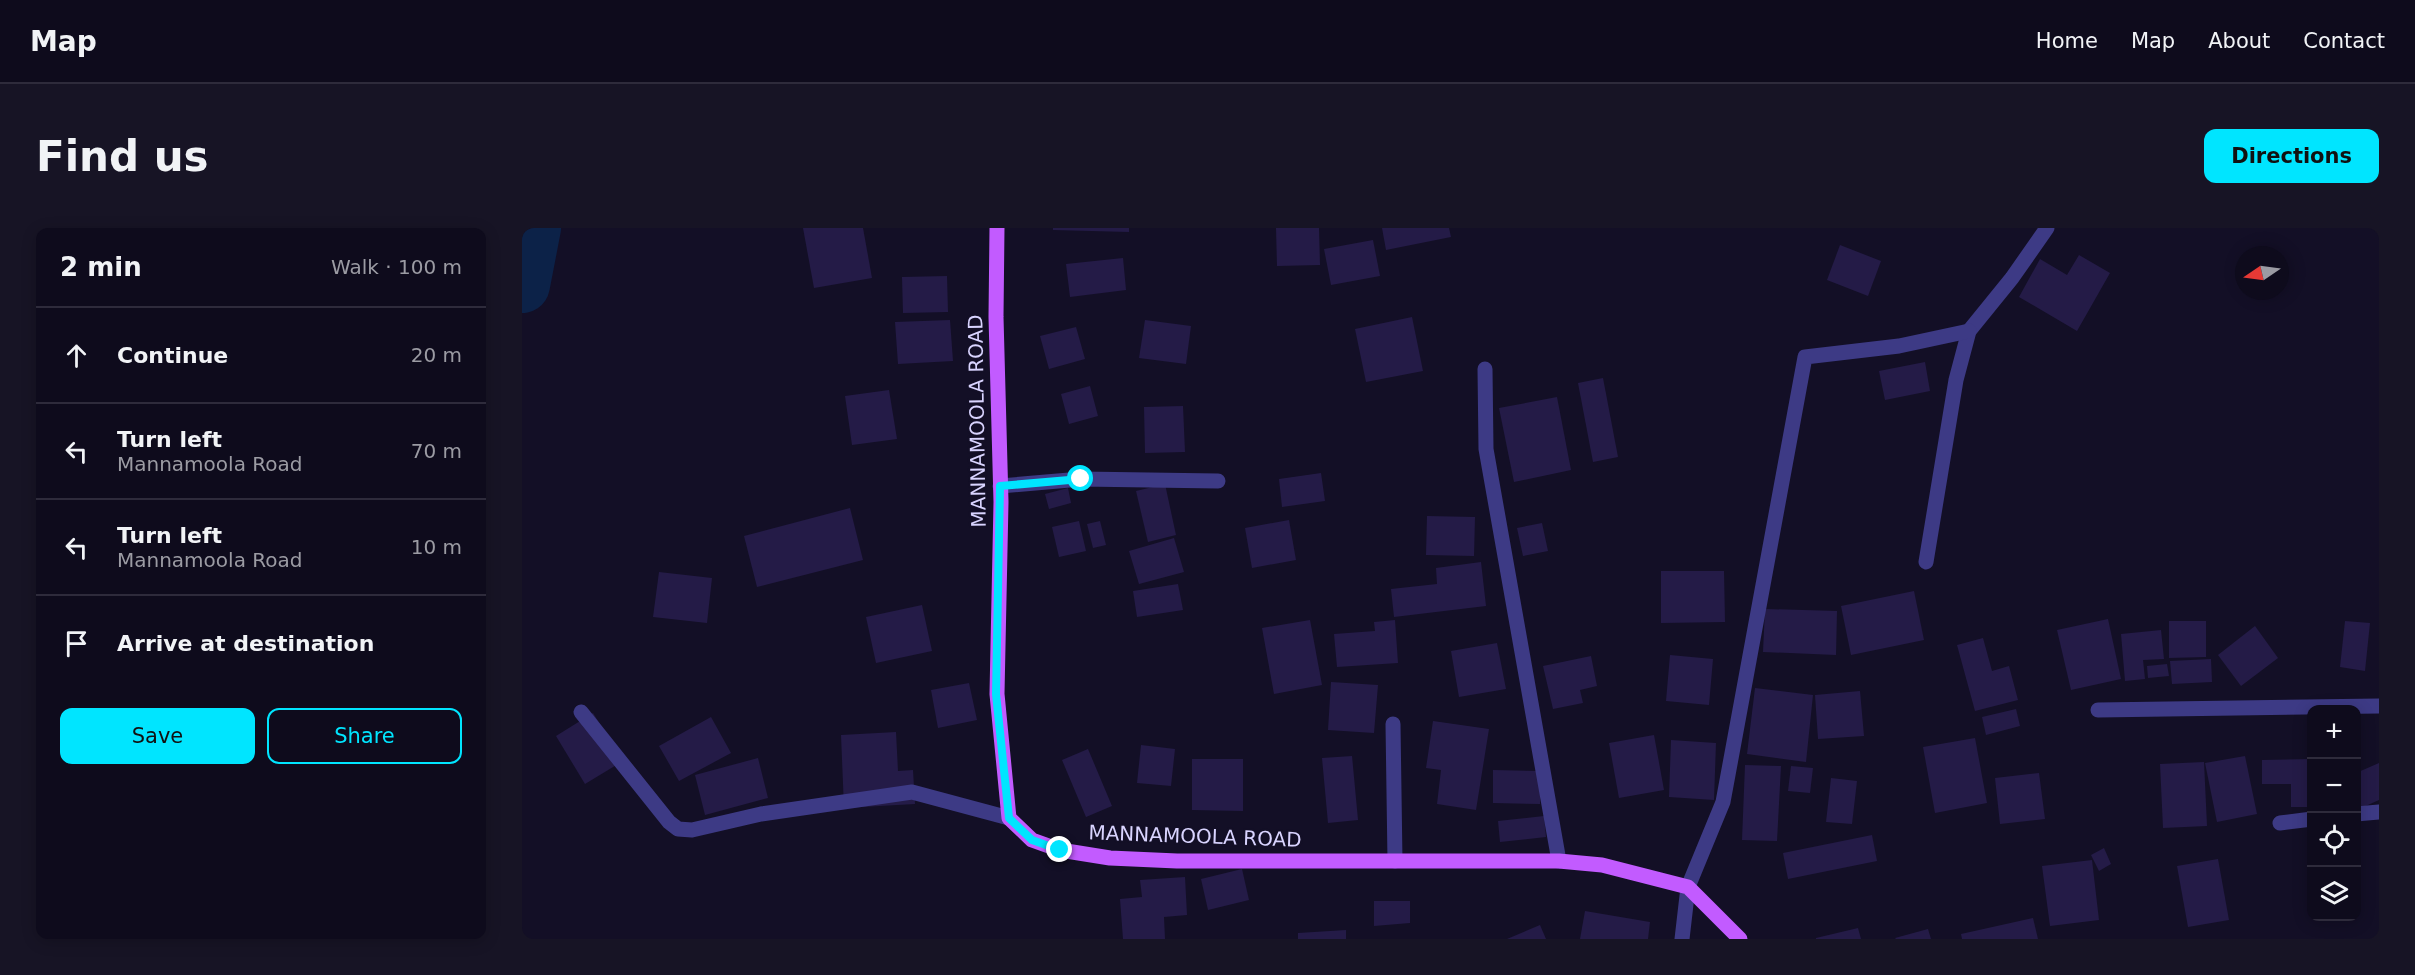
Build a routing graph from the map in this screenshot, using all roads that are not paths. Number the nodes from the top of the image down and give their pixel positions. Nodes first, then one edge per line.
1 (997, 228) edge
2 (2047, 228) edge
3 (1969, 331) junction
4 (1485, 369) dead end
5 (1218, 481) dead end
6 (1000, 486) junction
7 (1926, 562) dead end
8 (2379, 706) edge
9 (2098, 710) dead end
10 (581, 712) dead end
11 (1393, 724) dead end
12 (2379, 812) edge
13 (2361, 814) edge
14 (1009, 818) junction
15 (2307, 820) edge
16 (2280, 823) dead end
17 (1395, 861) junction
18 (1559, 861) junction
19 (1688, 887) junction
20 (1682, 939) edge
21 (1740, 939) edge

1 - 6 main road, MANNAMOOLA ROAD
2 - 3 street
3 - 7 street
3 - 19 street
4 - 18 street
5 - 6 street
6 - 14 main road, MANNAMOOLA ROAD
8 - 9 street
10 - 14 street
11 - 17 street
12 - 13 street
14 - 17 main road, MANNAMOOLA ROAD
15 - 16 street
17 - 18 main road, MANNAMOOLA ROAD
18 - 19 main road, MANNAMOOLA ROAD
19 - 20 street
19 - 21 main road

